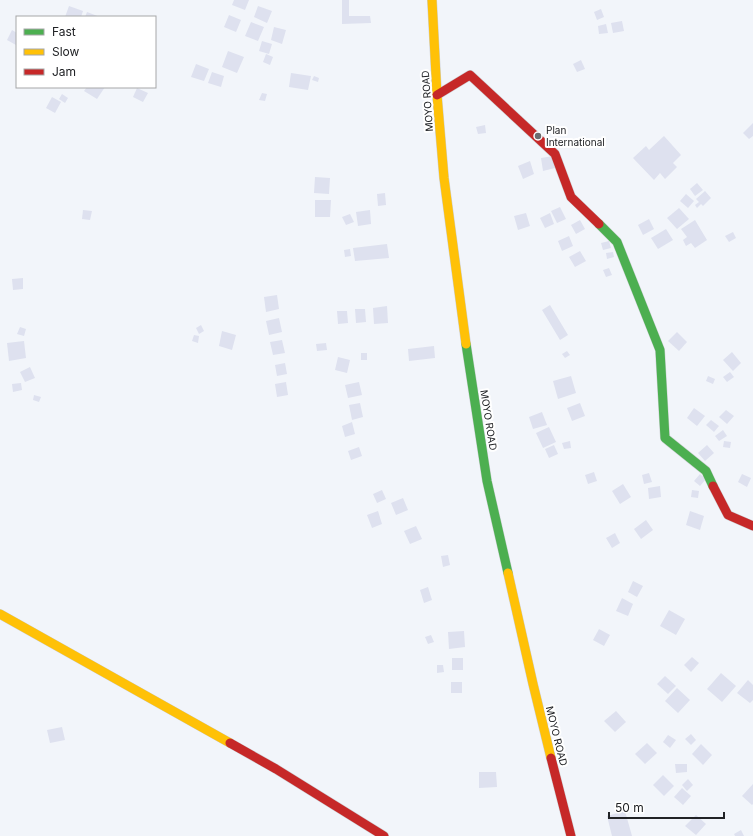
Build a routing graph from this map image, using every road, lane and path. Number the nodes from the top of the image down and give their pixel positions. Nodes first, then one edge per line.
1 (432, 0) edge
2 (437, 95) junction
3 (753, 526) edge
4 (0, 614) edge
5 (384, 836) edge
6 (571, 836) edge

1 - 2 street, MOYO ROAD
2 - 3 street
2 - 6 street, MOYO ROAD
4 - 5 street

